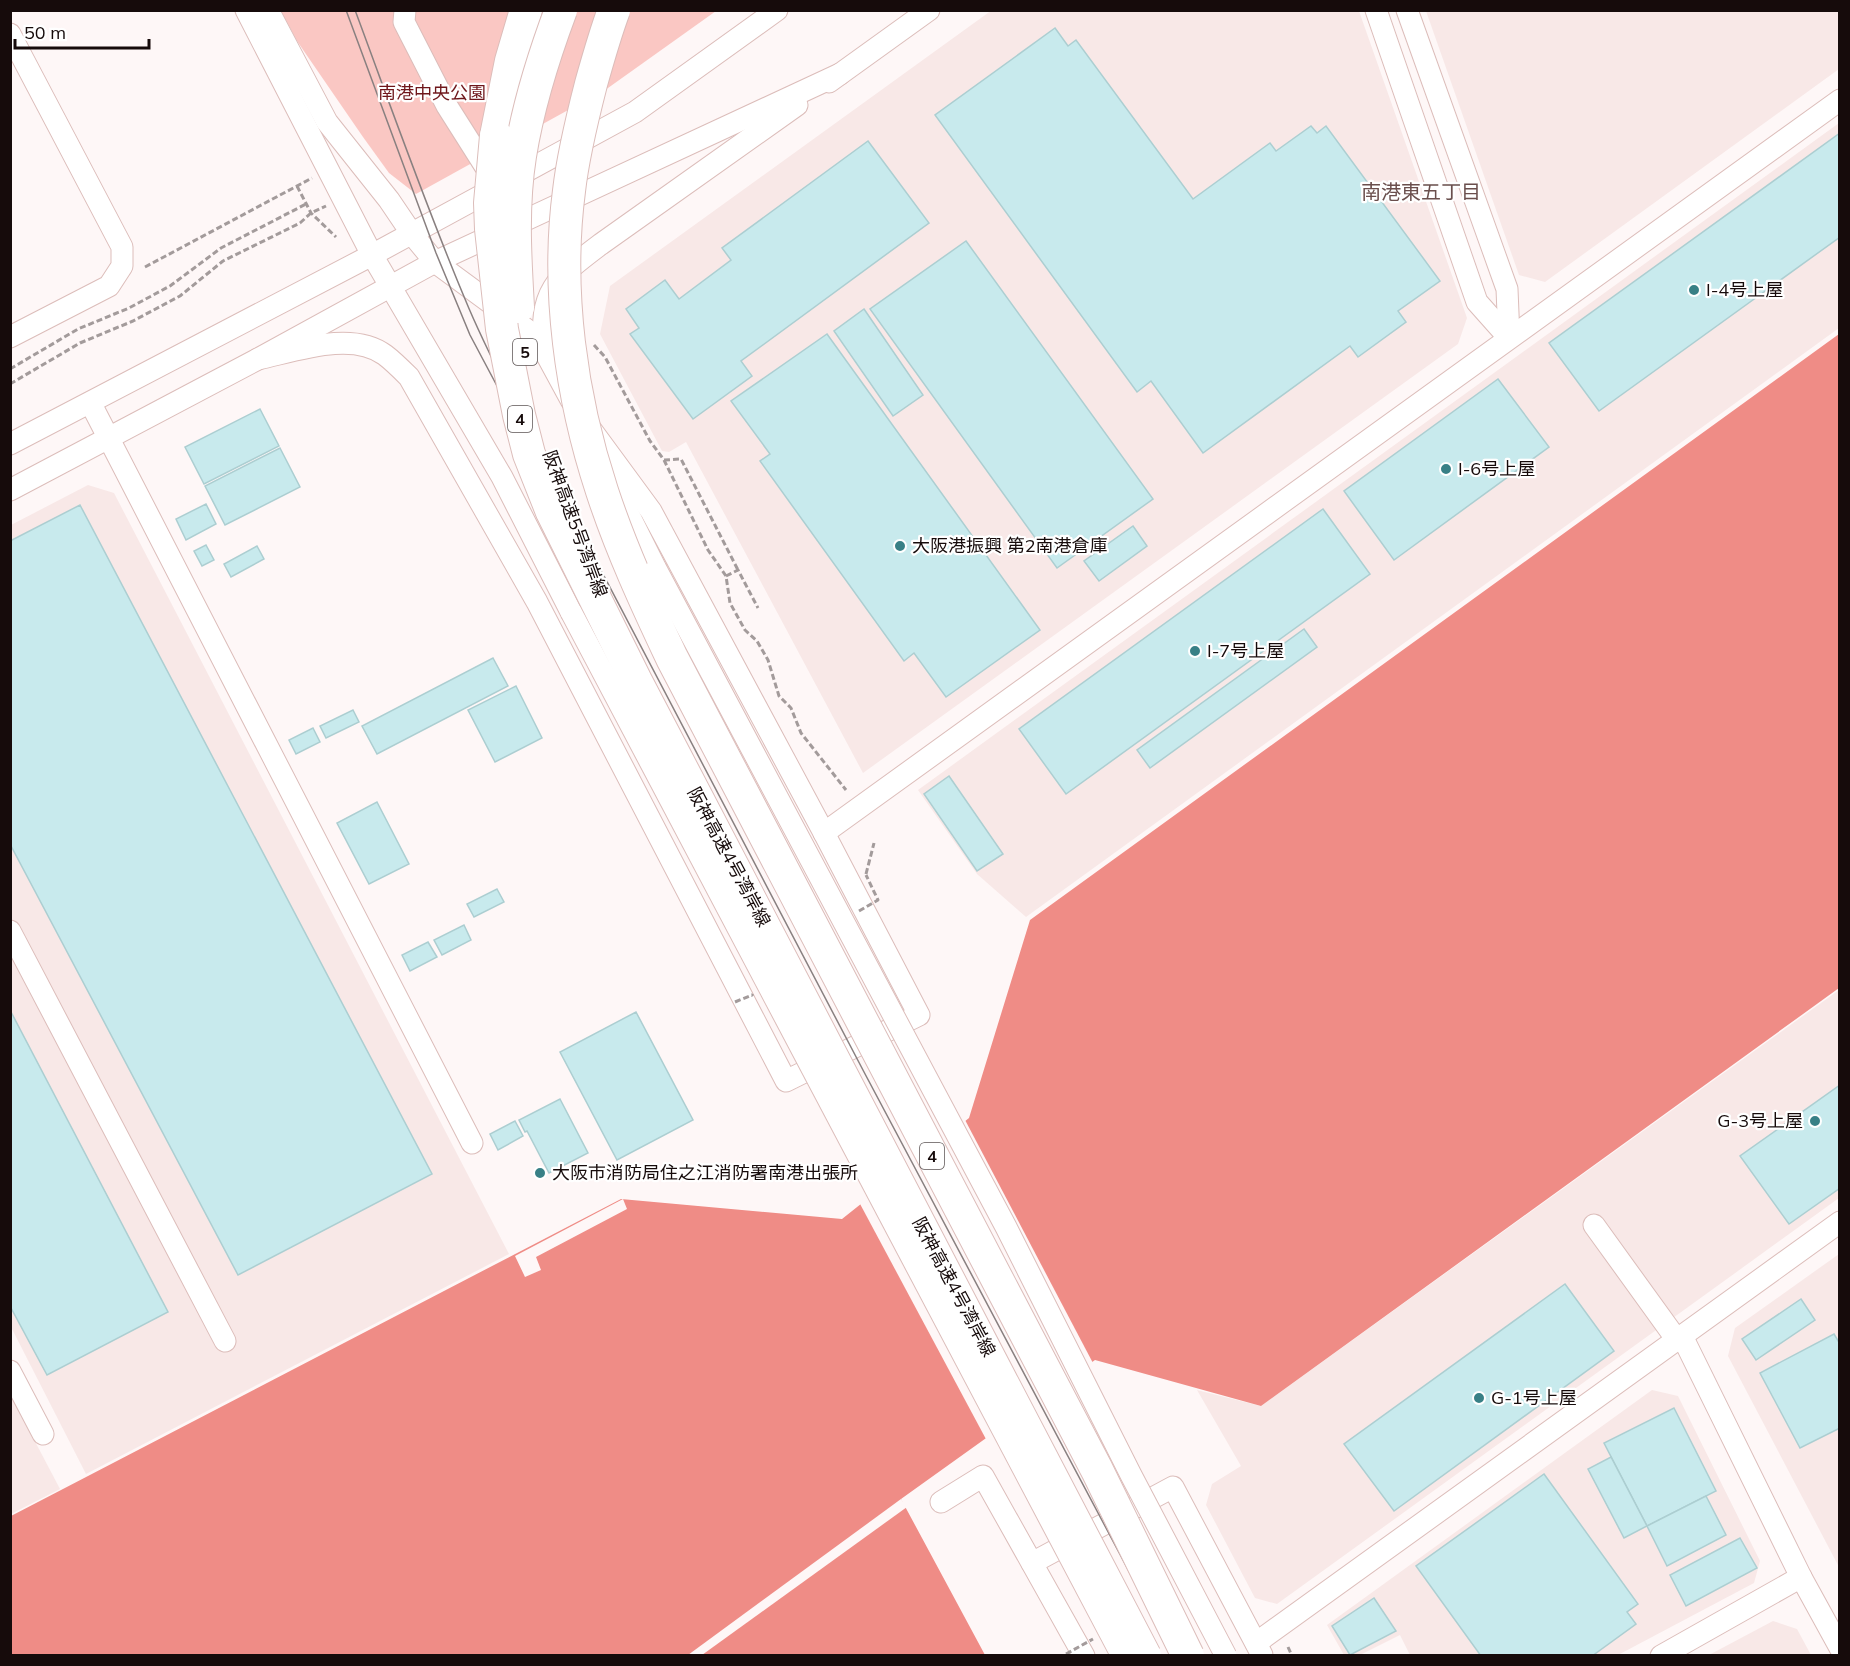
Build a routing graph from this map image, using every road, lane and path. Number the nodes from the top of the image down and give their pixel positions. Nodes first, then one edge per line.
1 (246, 10) edge
2 (267, 10) edge
3 (405, 10) edge
4 (526, 10) edge
5 (561, 10) edge
6 (597, 10) edge
7 (615, 10) edge
8 (777, 10) edge
9 (929, 10) edge
10 (1376, 10) edge
11 (1407, 10) edge
12 (10, 34) edge
13 (840, 74) junction
14 (1839, 100) edge
15 (485, 166) dead end
16 (313, 177) dead end
17 (297, 186) junction
18 (306, 204) junction
19 (328, 204) dead end
20 (311, 213) junction
21 (412, 234) junction
22 (336, 237) dead end
23 (372, 255) junction
24 (435, 262) junction
25 (145, 267) dead end
26 (391, 286) junction
27 (10, 337) edge
28 (1509, 338) junction
29 (590, 341) dead end
30 (545, 352) junction
31 (258, 359) junction
32 (10, 369) edge
33 (10, 384) edge
34 (91, 404) junction
35 (577, 411) junction
36 (109, 438) junction
37 (10, 444) edge
38 (664, 460) junction
39 (10, 490) edge
40 (738, 570) junction
41 (726, 576) junction
42 (758, 608) dead end
43 (672, 658) junction
44 (636, 681) junction
45 (846, 790) dead end
46 (825, 833) junction
47 (874, 843) dead end
48 (853, 914) dead end
49 (10, 931) edge
50 (752, 995) dead end
51 (735, 1002) dead end
52 (471, 1143) dead end
53 (1839, 1222) edge
54 (1594, 1225) dead end
55 (1679, 1338) junction
56 (225, 1341) dead end
57 (10, 1371) edge
58 (43, 1434) dead end
59 (941, 1502) dead end
60 (1032, 1563) junction
61 (1801, 1577) junction
62 (1288, 1647) dead end
63 (1839, 1648) edge
64 (1082, 1649) edge
65 (1259, 1649) edge
66 (1665, 1654) edge
67 (1122, 1656) edge
68 (1145, 1656) edge
69 (1188, 1656) edge
70 (1226, 1656) edge
71 (1292, 1656) edge

1 - 23 street
2 - 21 street
3 - 15 street
4 - 44 highway, 阪神高速4号湾岸線 / 4, bridge
5 - 44 highway, 阪神高速5号湾岸線 / 5, bridge
6 - 43 highway, 阪神高速5号湾岸線 / 5, bridge
7 - 43 highway, 4, bridge
8 - 21 street
9 - 13 street
10 - 28 street
11 - 28 street
12 - 27 street
13 - 24 street
13 - 30 street
14 - 28 street
16 - 17 path
17 - 18 path
17 - 25 path
18 - 20 path
18 - 32 path
19 - 20 path
20 - 22 path
20 - 33 path
21 - 23 street
21 - 24 street
23 - 26 street
23 - 34 street
24 - 26 street
24 - 30 street
26 - 31 street
26 - 67 street, bridge
28 - 46 street
29 - 38 path
30 - 35 street
31 - 36 street
31 - 46 street
34 - 36 street
34 - 37 street
35 - 46 street
35 - 70 street, bridge
36 - 39 street
36 - 52 street
38 - 40 path
38 - 41 path
40 - 41 path
40 - 42 path
41 - 45 path
43 - 69 highway, 4, bridge
44 - 68 highway, 阪神高速4号湾岸線 / 4, bridge
47 - 48 path, bridge
49 - 56 street
50 - 51 path, bridge
53 - 55 street
54 - 55 street
55 - 61 street
55 - 65 street
57 - 58 street
59 - 60 street
60 - 64 street
60 - 65 street
61 - 63 street
61 - 66 street
62 - 71 path

